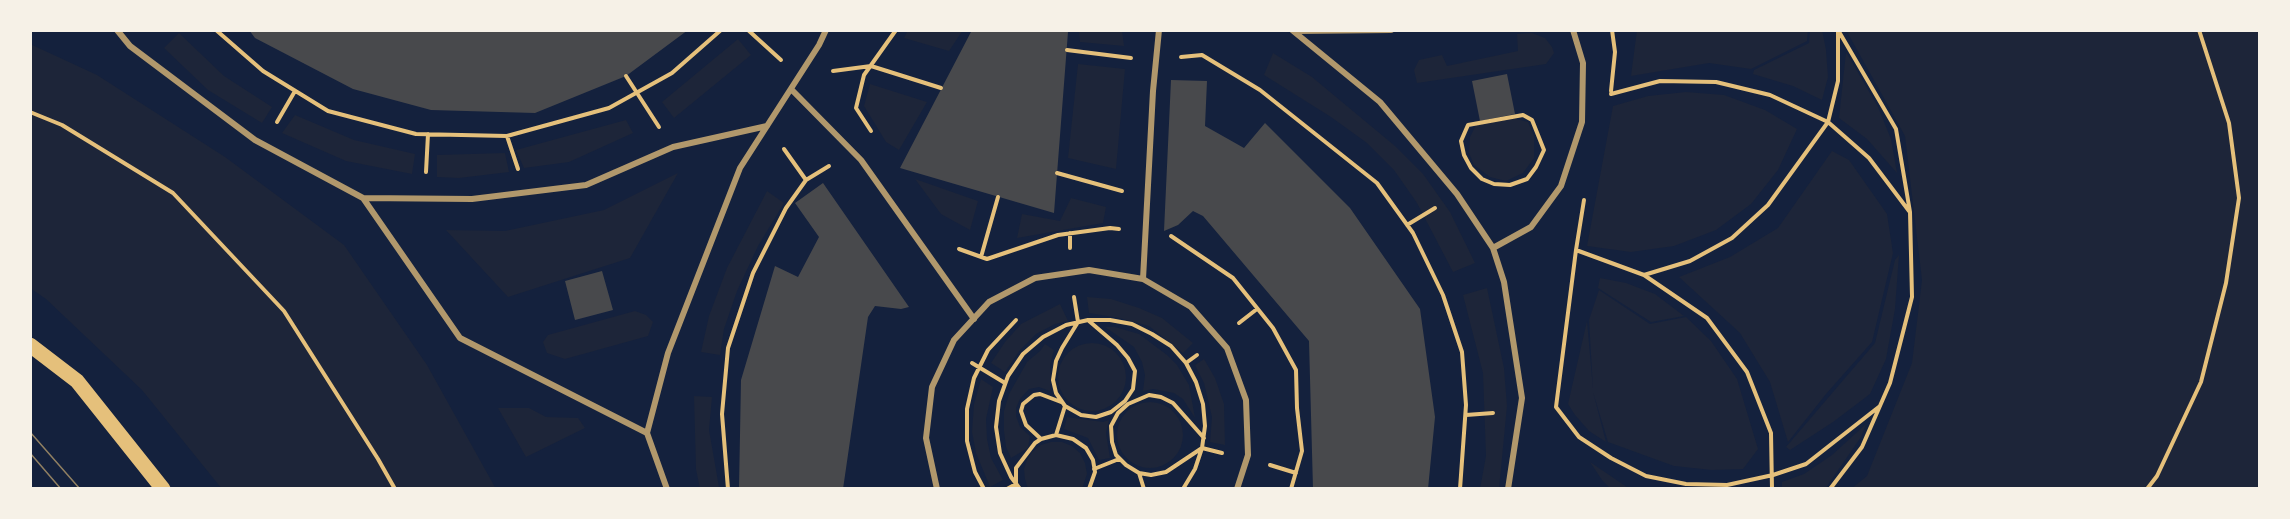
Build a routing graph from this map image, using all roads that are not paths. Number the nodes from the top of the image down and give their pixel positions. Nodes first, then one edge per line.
1 (117, 30) edge
2 (826, 30) edge
3 (1160, 30) edge
4 (1391, 30) edge
5 (1573, 30) edge
6 (1293, 31) edge
7 (791, 90) junction
8 (767, 126) junction
9 (363, 198) junction
10 (1493, 248) junction
11 (1143, 279) junction
12 (974, 319) junction
13 (30, 345) edge
14 (647, 433) junction
15 (163, 489) edge
16 (667, 489) edge
17 (937, 489) edge
18 (1237, 489) edge
19 (1508, 489) edge

1 - 9 street
2 - 7 street
3 - 11 street
4 - 6 street
5 - 10 street
6 - 10 street
7 - 8 street
7 - 12 street
8 - 9 street
8 - 14 street
9 - 14 street
10 - 19 street
11 - 12 street
11 - 18 street
12 - 17 street
13 - 15 main road
14 - 16 street

